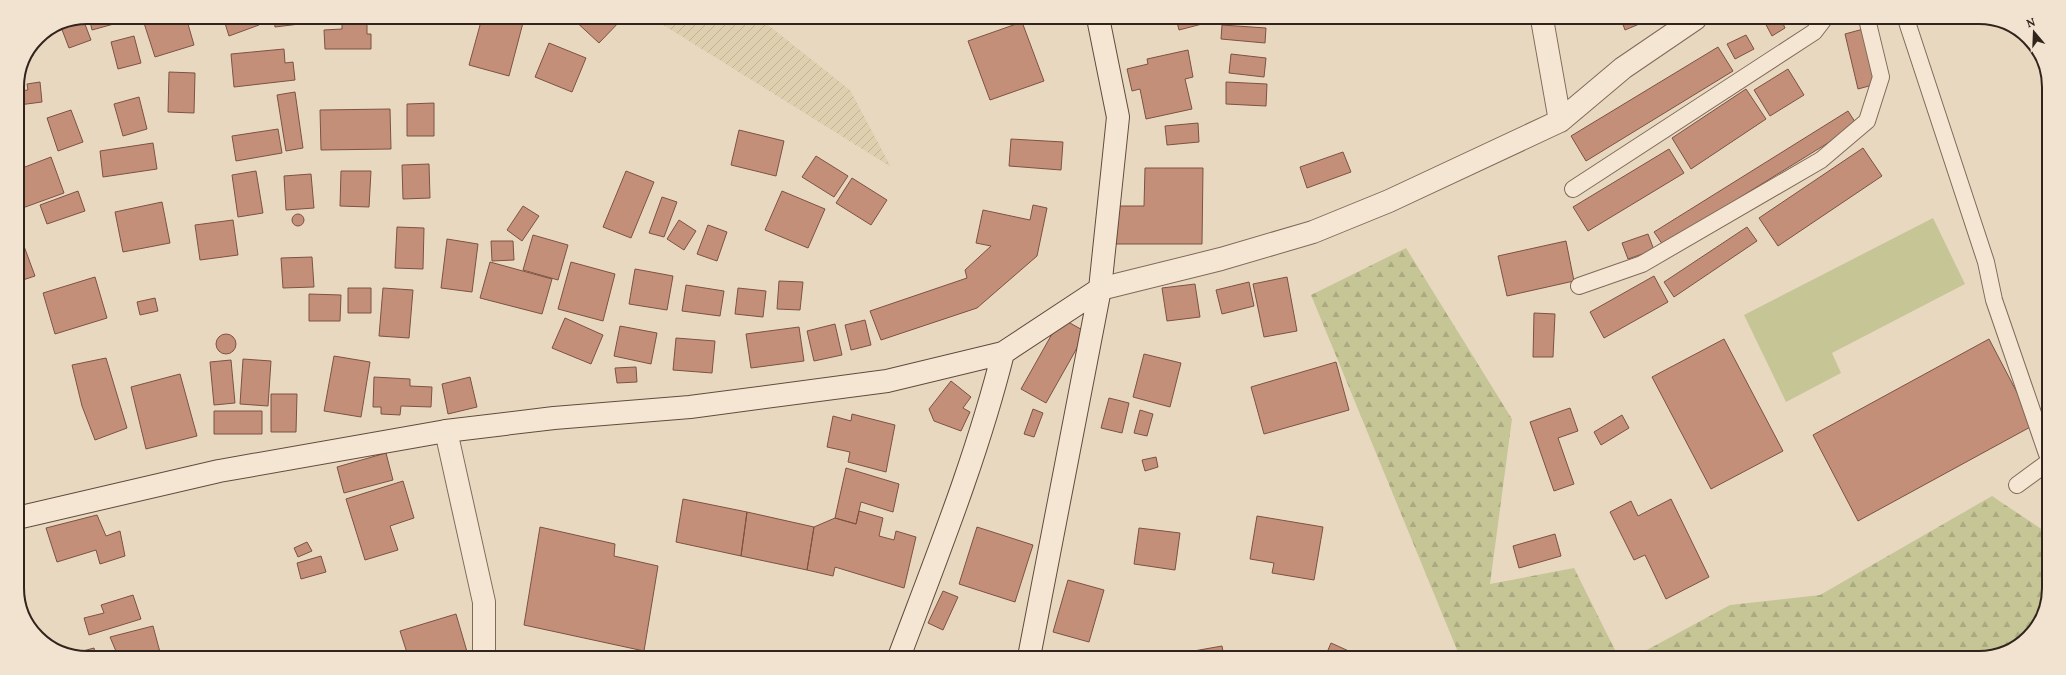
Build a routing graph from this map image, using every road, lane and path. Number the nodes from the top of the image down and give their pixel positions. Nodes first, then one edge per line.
1 (1099, 24) edge
2 (1543, 24) edge
3 (1688, 24) edge
4 (1819, 24) edge
5 (1868, 24) edge
6 (1908, 24) edge
7 (1560, 121) junction
8 (1573, 189) dead end
9 (1579, 286) dead end
10 (1100, 289) junction
11 (1003, 353) junction
12 (446, 431) junction
13 (2042, 439) edge
14 (2042, 466) edge
15 (2017, 485) dead end
16 (24, 516) edge
17 (484, 651) edge
18 (901, 651) edge
19 (1031, 651) edge

1 - 10 street
2 - 7 street
3 - 7 street
4 - 8 lane
5 - 9 lane
6 - 13 lane
7 - 10 street
10 - 11 street
10 - 19 street
11 - 12 street
11 - 18 street
12 - 16 street
12 - 17 street
14 - 15 lane

